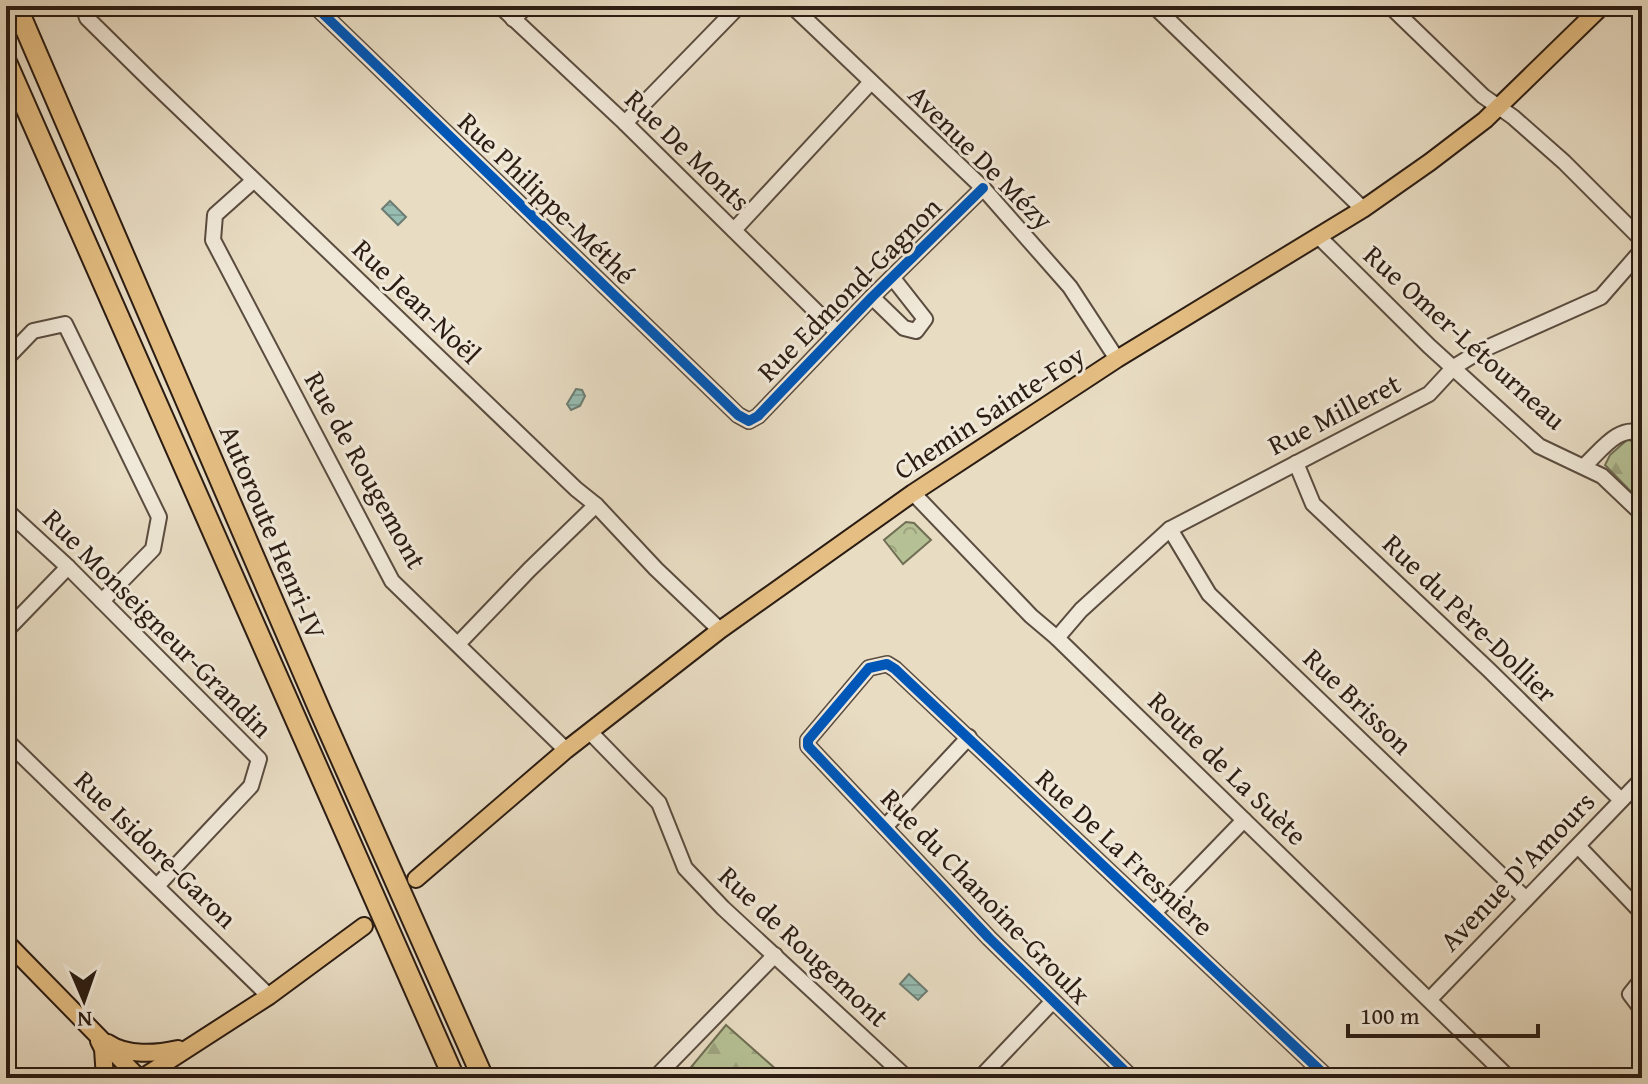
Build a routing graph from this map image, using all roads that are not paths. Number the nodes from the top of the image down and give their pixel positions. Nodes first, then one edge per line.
1 (16, 6) edge
2 (83, 6) edge
3 (500, 6) edge
4 (527, 6) edge
5 (739, 6) edge
6 (792, 6) edge
7 (1154, 6) edge
8 (1390, 6) edge
9 (1602, 6) edge
10 (316, 7) edge
11 (513, 19) junction
12 (6, 62) edge
13 (871, 82) junction
14 (1498, 106) junction
15 (625, 123) junction
16 (253, 181) junction
17 (983, 188) junction
18 (1363, 209) junction
19 (734, 230) junction
20 (1318, 236) junction
21 (1642, 240) edge
22 (1642, 250) edge
23 (892, 277) junction
24 (872, 297) junction
25 (837, 332) junction
26 (6, 359) edge
27 (1117, 359) junction
28 (1454, 367) junction
29 (749, 421) joint
30 (1642, 434) edge
31 (1296, 463) junction
32 (1584, 466) junction
33 (913, 493) junction
34 (596, 505) junction
35 (6, 510) edge
36 (1642, 514) edge
37 (1170, 529) junction
38 (68, 567) junction
39 (102, 601) junction
40 (720, 630) junction
41 (6, 631) edge
42 (1057, 638) junction
43 (458, 644) junction
44 (590, 732) junction
45 (969, 737) junction
46 (6, 740) edge
47 (808, 746) joint
48 (566, 750) junction
49 (1642, 779) edge
50 (1621, 800) junction
51 (1244, 820) junction
52 (885, 827) junction
53 (1578, 846) junction
54 (416, 879) dead end
55 (157, 886) junction
56 (1526, 899) junction
57 (1155, 912) junction
58 (1642, 913) edge
59 (364, 926) dead end
60 (6, 942) edge
61 (775, 955) junction
62 (1642, 979) edge
63 (269, 996) junction
64 (1430, 999) junction
65 (1053, 1001) junction
66 (1642, 1010) edge
67 (96, 1036) junction
68 (190, 1046) junction
69 (105, 1078) edge
70 (140, 1078) edge
71 (454, 1078) edge
72 (483, 1078) edge
73 (655, 1078) edge
74 (907, 1078) edge
75 (980, 1078) edge
76 (1132, 1078) edge
77 (1328, 1078) edge
78 (1509, 1078) edge

1 - 72 highway, Autoroute Henri-IV
2 - 16 street, Rue Jean-Noël
3 - 11 street, Rue De Monts
4 - 11 street
5 - 15 street
6 - 13 street, Avenue De Mézy
7 - 18 street
8 - 14 street
9 - 14 main road, Chemin Sainte-Foy
10 - 29 street, Rue Philippe-Méthé
11 - 15 street, Rue De Monts
12 - 71 highway, Autoroute Henri-IV
13 - 17 street, Avenue De Mézy
13 - 19 street
14 - 18 main road, Chemin Sainte-Foy
14 - 21 street
15 - 19 street, Rue De Monts
16 - 34 street, Rue Jean-Noël
16 - 43 street, Rue de Rougemont
17 - 23 street, Rue Edmond-Gagnon
17 - 27 street, Avenue De Mézy
18 - 20 main road, Chemin Sainte-Foy
19 - 25 street, Rue De Monts
20 - 27 main road, Chemin Sainte-Foy
20 - 28 street, Rue Omer-Létourneau
22 - 28 street, Rue Milleret
23 - 24 street, Rue Edmond-Gagnon
23 - 24 street, Rue Edmond-Gagnon
24 - 25 street, Rue Edmond-Gagnon
25 - 29 street, Rue Edmond-Gagnon
26 - 39 street
27 - 33 main road, Chemin Sainte-Foy
28 - 31 street, Rue Milleret
28 - 32 street, Rue Omer-Létourneau
30 - 32 street
31 - 37 street, Rue Milleret
31 - 50 street, Rue du Père-Dollier
32 - 36 street, Rue Omer-Létourneau
33 - 40 main road, Chemin Sainte-Foy
33 - 42 street, Route de La Suète
34 - 40 street, Rue Jean-Noël
34 - 43 street
35 - 38 street, Rue Monseigneur-Grandin
37 - 42 street, Rue Milleret
37 - 56 street, Rue Brisson
38 - 39 street, Rue Monseigneur-Grandin
38 - 41 street
39 - 55 street, Rue Monseigneur-Grandin
40 - 44 main road, Chemin Sainte-Foy
42 - 51 street, Route de La Suète
43 - 48 street, Rue de Rougemont
44 - 48 main road, Chemin Sainte-Foy
44 - 61 street, Rue de Rougemont
45 - 47 street, Rue De La Fresnière
45 - 52 street
45 - 57 street, Rue De La Fresnière
46 - 55 street, Rue Isidore-Garon
47 - 52 street, Rue du Chanoine-Groulx
48 - 54 main road, Chemin Sainte-Foy
49 - 50 street, Avenue D'Amours
50 - 53 street, Avenue D'Amours
51 - 57 street
51 - 64 street, Route de La Suète
52 - 65 street, Rue du Chanoine-Groulx
53 - 56 street, Avenue D'Amours
53 - 58 street
55 - 63 street, Rue Isidore-Garon
56 - 64 street, Avenue D'Amours
57 - 77 street, Rue De La Fresnière
59 - 63 main road
60 - 67 main road
61 - 73 street
61 - 74 street, Rue de Rougemont
62 - 66 street
63 - 68 main road
64 - 78 street, Route de La Suète
65 - 75 street
65 - 76 street, Rue du Chanoine-Groulx
67 - 68 main road
67 - 69 main road
67 - 70 main road
68 - 70 main road

